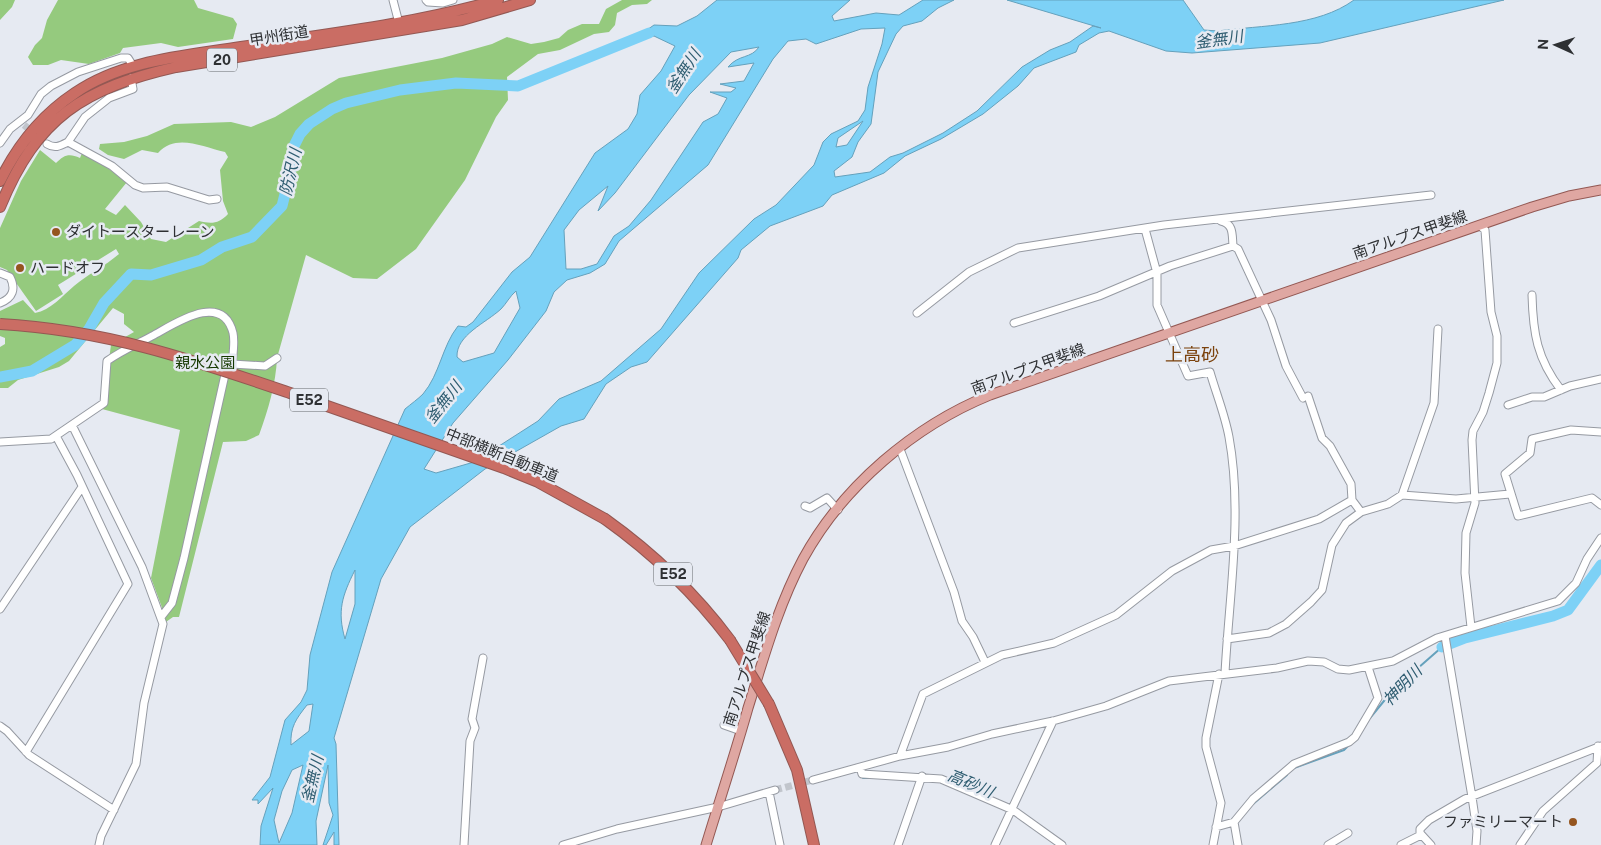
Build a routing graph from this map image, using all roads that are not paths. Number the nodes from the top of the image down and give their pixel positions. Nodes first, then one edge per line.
1 (393, 0) edge
2 (398, 0) edge
3 (426, 0) edge
4 (453, 0) edge
5 (497, 0) edge
6 (530, 0) edge
7 (399, 22) junction
8 (133, 66) junction
9 (131, 78) junction
10 (68, 142) junction
11 (0, 143) edge
12 (47, 144) dead end
13 (0, 181) edge
14 (1601, 190) edge
15 (1432, 195) dead end
16 (217, 199) dead end
17 (0, 207) edge
18 (1195, 222) junction
19 (1480, 226) junction
20 (1146, 230) junction
21 (1233, 246) junction
22 (0, 273) edge
23 (1157, 273) junction
24 (1532, 294) dead end
25 (1262, 301) junction
26 (0, 303) edge
27 (917, 314) dead end
28 (1014, 323) dead end
29 (0, 324) edge
30 (1438, 329) dead end
31 (1170, 333) junction
32 (277, 358) dead end
33 (232, 364) junction
34 (1601, 380) edge
35 (1561, 390) junction
36 (1508, 405) dead end
37 (72, 425) junction
38 (1601, 432) edge
39 (56, 436) junction
40 (0, 442) edge
41 (900, 449) junction
42 (82, 487) junction
43 (1510, 494) junction
44 (1402, 495) junction
45 (1474, 497) junction
46 (1352, 500) junction
47 (1601, 505) edge
48 (805, 506) dead end
49 (838, 510) junction
50 (1362, 512) junction
51 (1601, 538) edge
52 (1234, 546) junction
53 (0, 609) edge
54 (161, 617) junction
55 (1471, 627) junction
56 (1445, 636) junction
57 (1227, 639) junction
58 (483, 658) dead end
59 (985, 662) junction
60 (1368, 667) junction
61 (1222, 674) junction
62 (1053, 721) junction
63 (724, 725) dead end
64 (0, 726) edge
65 (741, 731) junction
66 (1599, 746) edge
67 (26, 752) junction
68 (900, 756) junction
69 (860, 766) junction
70 (922, 776) junction
71 (813, 780) tunnel mouth
72 (1472, 797) junction
73 (718, 807) junction
74 (114, 810) junction
75 (1013, 810) junction
76 (1234, 822) junction
77 (1216, 827) junction
78 (1348, 833) dead end
79 (1421, 835) junction
80 (99, 845) edge
81 (464, 845) edge
82 (563, 845) edge
83 (706, 845) edge
84 (780, 845) edge
85 (814, 845) edge
86 (898, 845) edge
87 (995, 845) edge
88 (1062, 845) edge
89 (1213, 845) edge
90 (1238, 845) edge
91 (1328, 845) edge
92 (1401, 845) edge
93 (1431, 845) edge
94 (1476, 845) edge
95 (1520, 845) edge

1 - 7 street
2 - 7 street
3 - 4 street
5 - 7 highway, 甲州街道 / 20
6 - 7 highway, 甲州街道 / 20
7 - 8 highway, 甲州街道 / 20
7 - 9 highway, 甲州街道 / 20
8 - 11 street
8 - 13 highway, 甲州街道 / 20
9 - 10 street
9 - 17 highway, 甲州街道 / 20
10 - 12 street
10 - 16 street
14 - 19 main road, 南アルプス甲斐線
15 - 18 street
18 - 20 street
18 - 21 street
19 - 25 main road, 南アルプス甲斐線
19 - 45 street
20 - 23 street
20 - 27 street
21 - 23 street
21 - 25 street
22 - 26 street
23 - 28 street
23 - 31 street
24 - 35 street
25 - 31 main road, 南アルプス甲斐線
25 - 46 street
29 - 85 highway, 中部横断自動車道 / E52, bridge
30 - 44 street
31 - 41 main road, 南アルプス甲斐線
31 - 52 street
32 - 33 street
33 - 37 street
33 - 54 street
34 - 35 street
35 - 36 street
37 - 39 street
37 - 54 street
38 - 43 street
39 - 40 street
39 - 42 street
41 - 49 main road, 南アルプス甲斐線
41 - 59 street
42 - 53 street
42 - 67 street
43 - 45 street
43 - 47 street
44 - 45 street
44 - 50 street
45 - 55 street
46 - 50 street
46 - 52 street
48 - 49 street
49 - 65 main road, 南アルプス甲斐線
50 - 57 street
51 - 55 street
52 - 57 street
52 - 59 street
54 - 74 street
55 - 56 street
56 - 60 street
56 - 72 street
57 - 61 street
58 - 81 street
59 - 68 street
60 - 61 street
60 - 76 street
61 - 62 street
61 - 77 street
62 - 68 street
62 - 75 street
63 - 65 street
64 - 67 street
65 - 73 main road, 南アルプス甲斐線
66 - 72 street
66 - 95 street
67 - 74 street
68 - 69 street
69 - 70 street
69 - 71 street
70 - 75 street
70 - 86 street
72 - 79 street
72 - 94 street
73 - 82 street
73 - 83 main road, 南アルプス甲斐線
73 - 84 street
74 - 80 street
75 - 87 street
75 - 88 street
76 - 77 street
76 - 90 street
77 - 89 street
78 - 91 street
79 - 92 street
79 - 93 street

